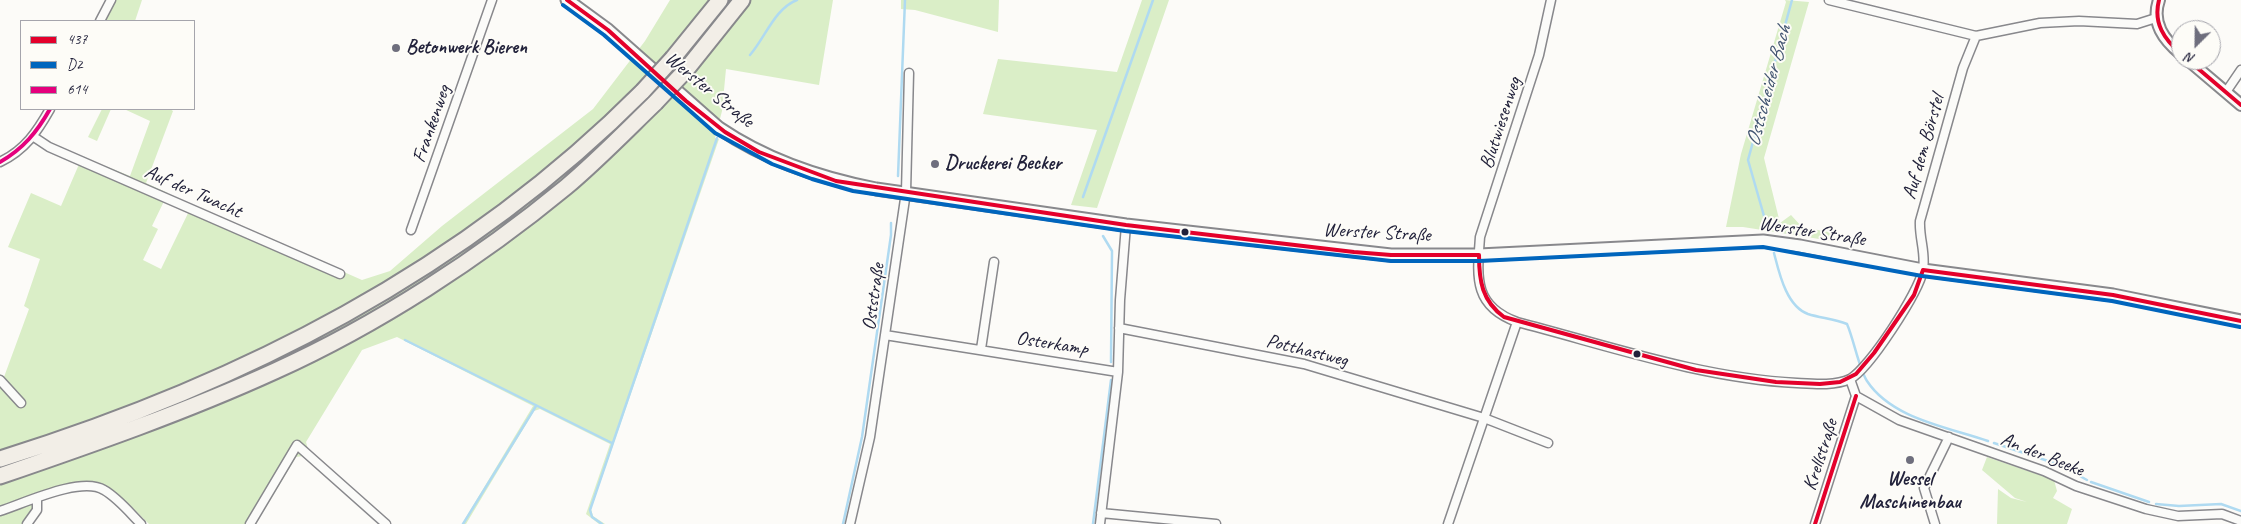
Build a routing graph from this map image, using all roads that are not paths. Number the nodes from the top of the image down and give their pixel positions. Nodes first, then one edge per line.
1 (111, 0) edge
2 (492, 0) edge
3 (567, 0) edge
4 (720, 0) edge
5 (742, 0) edge
6 (1551, 0) edge
7 (1829, 0) edge
8 (2158, 0) edge
9 (2156, 18) junction
10 (101, 20) edge
11 (1976, 36) junction
12 (2171, 44) edge
13 (2200, 70) edge
14 (2241, 70) edge
15 (909, 73) dead end
16 (2226, 92) junction
17 (2241, 105) edge
18 (49, 110) edge
19 (34, 137) junction
20 (0, 162) edge
21 (906, 192) junction
22 (1126, 225) junction
23 (411, 230) dead end
24 (1479, 254) junction
25 (994, 262) dead end
26 (1923, 270) junction
27 (340, 274) dead end
28 (2241, 321) edge
29 (1517, 322) junction
30 (1119, 328) junction
31 (885, 336) junction
32 (981, 349) junction
33 (1118, 372) junction
34 (1853, 377) junction
35 (0, 380) edge
36 (1856, 396) junction
37 (21, 403) dead end
38 (1484, 418) junction
39 (1949, 437) junction
40 (1548, 443) dead end
41 (0, 459) edge
42 (0, 476) edge
43 (37, 499) junction
44 (0, 511) edge
45 (1101, 513) junction
46 (2241, 521) edge
47 (27, 524) edge
48 (141, 524) edge
49 (250, 524) edge
50 (386, 524) edge
51 (850, 524) edge
52 (1100, 524) edge
53 (1216, 524) edge
54 (1448, 524) edge
55 (1815, 524) edge
56 (1935, 524) edge

1 - 10 street
2 - 23 street, Frankenweg
3 - 21 main road, Werster Straße
4 - 41 highway, bridge
5 - 42 highway, bridge
6 - 24 street, Blutwiesenweg
7 - 11 street
8 - 9 street
9 - 11 street
9 - 12 street
11 - 26 street, Auf dem Börstel
13 - 16 street
14 - 16 street
15 - 21 street, Oststraße
16 - 17 street
18 - 19 street
19 - 20 street
19 - 27 street, Auf der Twacht
21 - 22 main road, Werster Straße
21 - 31 street, Oststraße
22 - 24 main road, Werster Straße
22 - 30 street
24 - 26 main road, Werster Straße
24 - 29 street, Blutwiesenweg
25 - 32 street
26 - 28 main road, Werster Straße
26 - 34 street
29 - 34 street, Blutwiesenweg
29 - 38 street
30 - 33 street
30 - 38 street, Potthastweg
31 - 32 street, Osterkamp
31 - 51 street, Oststraße
32 - 33 street, Osterkamp
33 - 45 street
34 - 36 street
35 - 37 street
36 - 39 street, An der Beeke
36 - 55 street, Krellstraße
38 - 40 street, Potthastweg
38 - 54 street
39 - 46 street, An der Beeke
39 - 56 street
43 - 44 street
43 - 47 street
43 - 48 street
45 - 52 street
45 - 53 street
49 - 50 street

